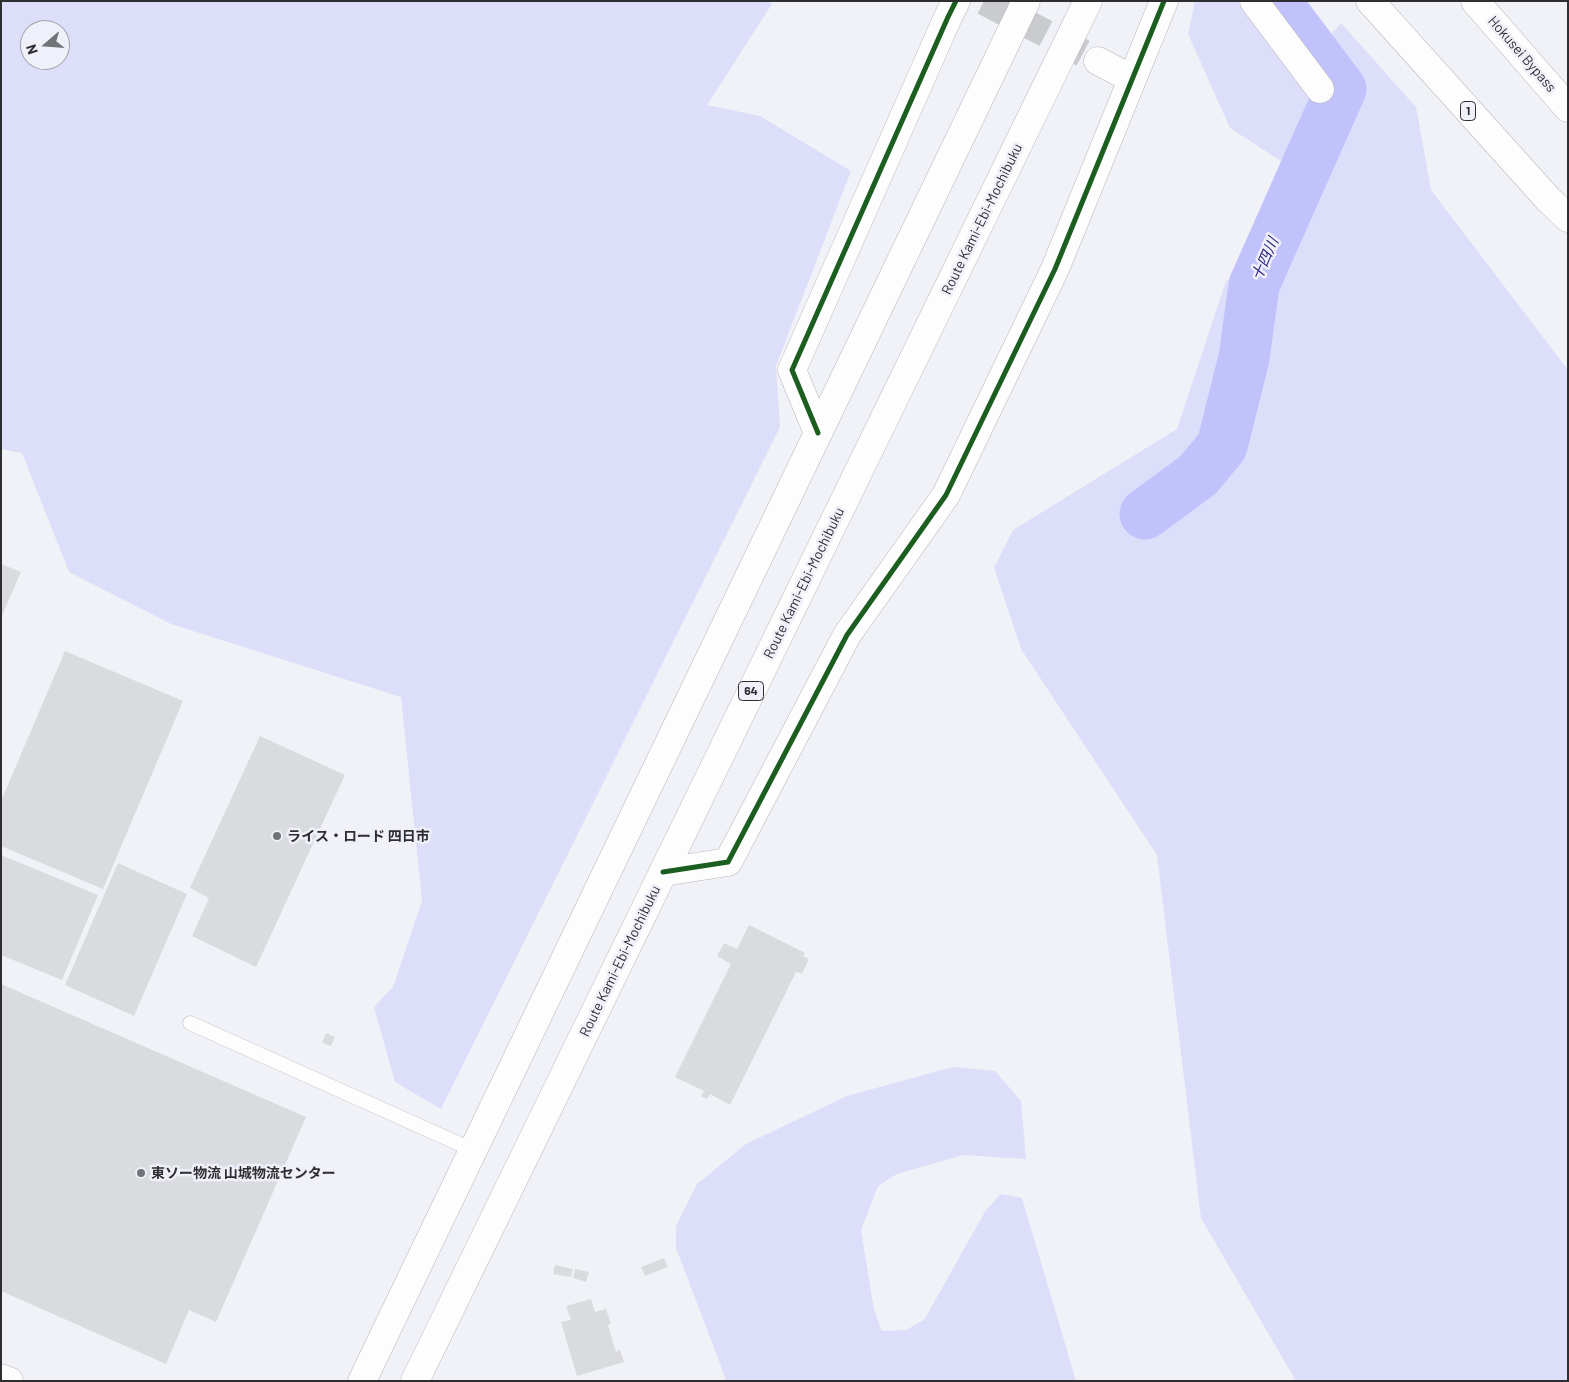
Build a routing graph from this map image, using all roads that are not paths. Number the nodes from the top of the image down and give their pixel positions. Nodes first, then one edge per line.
1 (956, 1) edge
2 (1026, 1) edge
3 (1088, 1) edge
4 (1164, 1) edge
5 (1254, 1) edge
6 (1370, 1) edge
7 (1475, 1) edge
8 (1098, 61) tunnel mouth
9 (1132, 80) junction
10 (1320, 89) dead end
11 (1568, 108) edge
12 (1568, 218) edge
13 (818, 433) junction
14 (663, 872) junction
15 (190, 1023) dead end
16 (473, 1150) junction
17 (1, 1378) edge
18 (9, 1381) edge
19 (362, 1381) edge
20 (415, 1381) edge

1 - 13 main road
2 - 13 main road
3 - 14 main road, Route Kami-Ebi-Mochibuku / 64
4 - 9 main road
5 - 10 main road
6 - 12 main road, 1
7 - 11 main road, Hokusei Bypass
8 - 9 main road
9 - 14 main road
13 - 16 main road
14 - 20 main road, Route Kami-Ebi-Mochibuku / 64
15 - 16 lane
16 - 19 main road
17 - 18 main road

